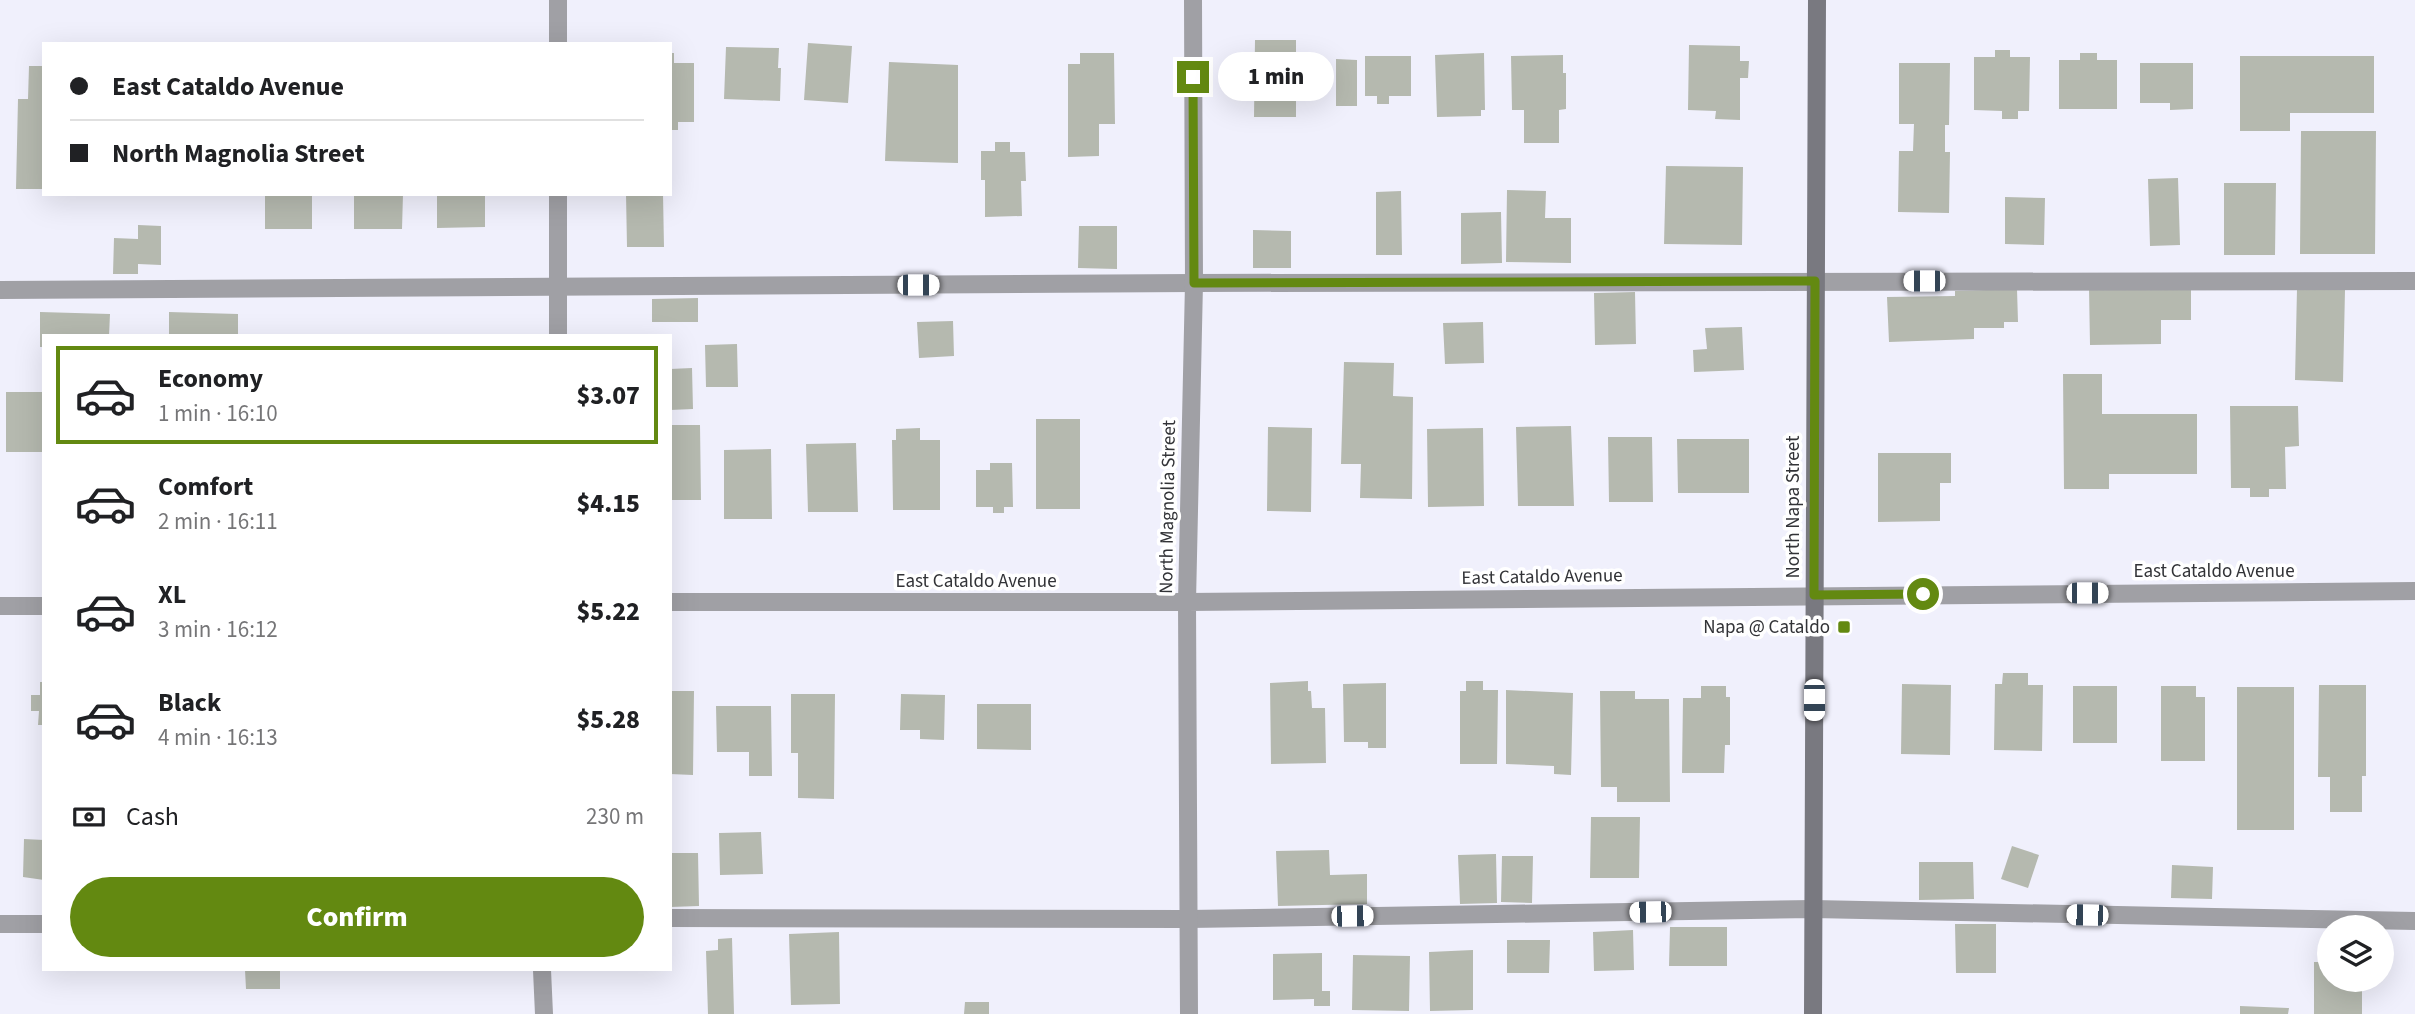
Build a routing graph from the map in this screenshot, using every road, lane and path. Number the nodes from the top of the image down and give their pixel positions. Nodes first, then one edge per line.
1 (558, 0) edge
2 (1193, 0) edge
3 (1817, 0) edge
4 (558, 42) edge
5 (558, 196) edge
6 (1815, 281) junction
7 (2415, 281) edge
8 (1194, 283) junction
9 (558, 287) junction
10 (0, 290) edge
11 (558, 334) edge
12 (2415, 591) edge
13 (1814, 595) junction
14 (672, 602) edge
15 (1187, 602) junction
16 (0, 606) edge
17 (42, 606) edge
18 (1813, 909) junction
19 (672, 918) edge
20 (1189, 919) junction
21 (2415, 920) edge
22 (0, 924) edge
23 (42, 924) edge
24 (542, 971) edge
25 (544, 1014) edge
26 (1189, 1014) edge
27 (1813, 1014) edge

1 - 4 street
2 - 8 street, North Magnolia Street
3 - 6 main road, North Napa Street
5 - 9 street
6 - 7 street
6 - 8 street
6 - 13 main road, North Napa Street
8 - 9 street
8 - 15 street, North Magnolia Street
9 - 10 street
9 - 11 street
12 - 13 street, East Cataldo Avenue
13 - 15 street, East Cataldo Avenue
13 - 18 main road, North Napa Street
14 - 15 street, East Cataldo Avenue
15 - 20 street, North Magnolia Street
16 - 17 street
18 - 20 street
18 - 21 street
18 - 27 main road, North Napa Street
19 - 20 street
20 - 26 street, North Magnolia Street
22 - 23 street
24 - 25 street

